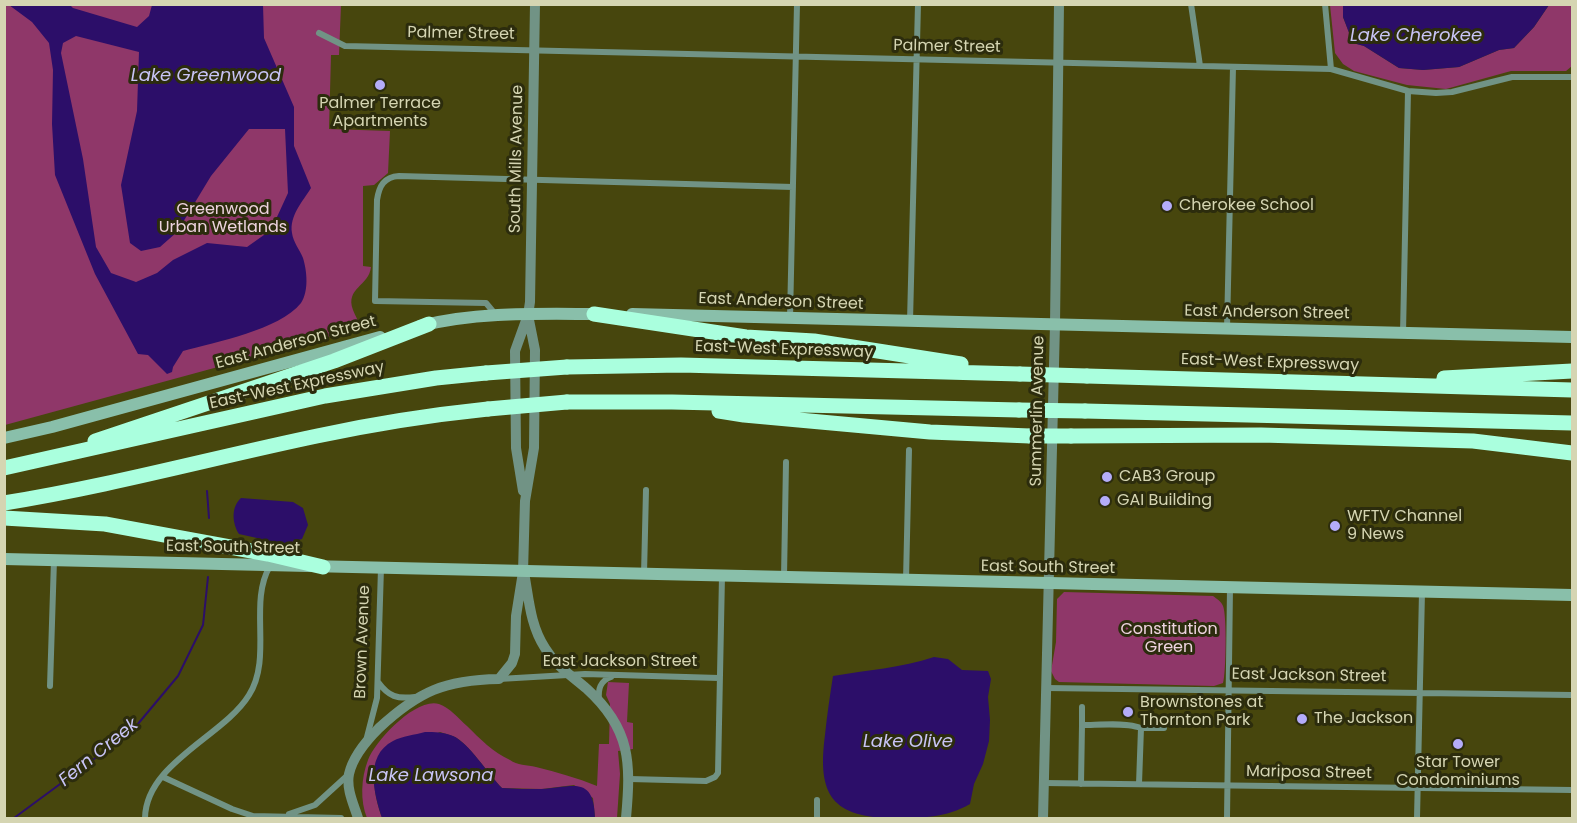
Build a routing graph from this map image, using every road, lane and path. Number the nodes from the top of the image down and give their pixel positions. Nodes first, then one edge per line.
1 (536, 4) edge
2 (797, 4) edge
3 (918, 4) edge
4 (1059, 4) edge
5 (1191, 4) edge
6 (1325, 4) edge
7 (319, 33) dead end
8 (534, 49) junction
9 (796, 56) junction
10 (916, 60) junction
11 (1057, 62) junction
12 (1200, 66) junction
13 (1233, 67) junction
14 (1331, 69) junction
15 (1572, 77) edge
16 (1408, 91) junction
17 (532, 179) junction
18 (793, 187) junction
19 (594, 314) junction
20 (496, 315) junction
21 (528, 315) junction
22 (790, 319) junction
23 (910, 322) junction
24 (429, 324) junction
25 (1055, 324) junction
26 (1227, 328) junction
27 (1403, 333) junction
28 (1572, 337) edge
29 (1572, 371) edge
30 (1020, 374) junction
31 (1412, 386) junction
32 (1572, 390) edge
33 (672, 402) junction
34 (1572, 423) edge
35 (4, 438) edge
36 (909, 450) dead end
37 (1572, 453) edge
38 (786, 462) dead end
39 (31, 464) junction
40 (4, 468) edge
41 (645, 490) dead end
42 (525, 501) junction
43 (4, 503) edge
44 (4, 518) edge
45 (4, 559) edge
46 (54, 560) junction
47 (270, 565) junction
48 (322, 567) junction
49 (381, 568) junction
50 (523, 572) junction
51 (644, 574) junction
52 (722, 576) junction
53 (784, 578) junction
54 (906, 581) junction
55 (1048, 584) junction
56 (1230, 588) junction
57 (1422, 592) junction
58 (1572, 595) edge
59 (570, 675) junction
60 (620, 676) junction
61 (719, 678) junction
62 (499, 679) junction
63 (378, 681) junction
64 (50, 686) dead end
65 (1046, 687) junction
66 (1230, 690) junction
67 (1420, 693) junction
68 (1572, 695) edge
69 (416, 697) junction
70 (599, 700) junction
71 (1082, 707) dead end
72 (1082, 725) junction
73 (1140, 728) junction
74 (1164, 728) dead end
75 (366, 741) junction
76 (349, 774) junction
77 (163, 777) junction
78 (630, 779) junction
79 (1044, 783) junction
80 (1081, 784) junction
81 (1139, 784) junction
82 (1228, 785) junction
83 (1417, 787) junction
84 (1572, 790) edge
85 (818, 800) dead end
86 (281, 816) junction
87 (253, 817) edge
88 (145, 819) edge
89 (341, 819) edge
90 (358, 819) edge
91 (626, 819) edge
92 (817, 819) edge
93 (1043, 819) edge
94 (1227, 819) edge
95 (1417, 819) edge

1 - 8 street, South Mills Avenue
2 - 9 street
3 - 10 street
4 - 11 street, Summerlin Avenue
5 - 12 street
6 - 14 street
7 - 8 street, Palmer Street
8 - 9 street, Palmer Street
8 - 17 street, South Mills Avenue
9 - 10 street, Palmer Street
9 - 18 street
10 - 11 street, Palmer Street
10 - 23 street
11 - 12 street, Palmer Street
11 - 25 street, Summerlin Avenue
12 - 13 street, Palmer Street
13 - 14 street, Palmer Street
13 - 26 street
14 - 16 street, Palmer Street
15 - 16 street, Palmer Street
16 - 27 street
17 - 18 street
17 - 20 street
17 - 21 street, South Mills Avenue
18 - 22 street
19 - 21 main road, East Anderson Street
19 - 22 main road, East Anderson Street
19 - 30 highway
20 - 21 main road, East Anderson Street
20 - 24 main road, East Anderson Street
21 - 42 street, South Mills Avenue
21 - 42 street, South Mills Avenue
22 - 23 main road, East Anderson Street
23 - 25 main road, East Anderson Street
24 - 35 main road, East Anderson Street
24 - 39 highway
25 - 26 main road, East Anderson Street
25 - 55 street, Summerlin Avenue
26 - 27 main road, East Anderson Street
27 - 28 main road, East Anderson Street
29 - 31 highway
30 - 31 highway, East-West Expressway, bridge
30 - 39 highway, East-West Expressway, bridge
31 - 32 highway, East-West Expressway
33 - 34 highway, bridge
33 - 37 highway, bridge
33 - 43 highway, bridge
36 - 54 street
38 - 53 street
39 - 40 highway, East-West Expressway
41 - 51 street
42 - 50 street, South Mills Avenue
44 - 48 highway
45 - 46 main road, East South Street
46 - 47 main road, East South Street
46 - 64 street
47 - 48 main road, East South Street
47 - 77 street
48 - 49 main road, East South Street
49 - 50 main road, East South Street
49 - 63 street, Brown Avenue
50 - 51 main road, East South Street
50 - 59 street
50 - 62 street, South Mills Avenue
51 - 52 main road, East South Street
52 - 53 main road, East South Street
52 - 61 street
53 - 54 main road, East South Street
54 - 55 main road, East South Street
55 - 56 main road, East South Street
55 - 65 street, Summerlin Avenue
56 - 57 main road, East South Street
56 - 66 street
57 - 58 main road, East South Street
57 - 67 street
59 - 60 street, East Jackson Street
59 - 62 street, East Jackson Street
59 - 70 street
60 - 61 street, East Jackson Street
60 - 70 street
61 - 78 street
62 - 69 street, East Jackson Street
63 - 69 street, East Jackson Street
63 - 75 street, Brown Avenue
65 - 66 street, East Jackson Street
65 - 79 street, Summerlin Avenue
66 - 67 street, East Jackson Street
66 - 82 street
67 - 68 street, East Jackson Street
67 - 83 street
69 - 75 street, East Jackson Street
70 - 78 street
71 - 72 street
72 - 73 street
72 - 80 street
73 - 74 street
73 - 81 street
75 - 76 street, Brown Avenue
76 - 86 street
76 - 90 street
77 - 87 street
77 - 88 street
78 - 91 street
79 - 80 street, Mariposa Street
79 - 93 street, Summerlin Avenue
80 - 81 street, Mariposa Street
81 - 82 street, Mariposa Street
82 - 83 street, Mariposa Street
82 - 94 street
83 - 84 street, Mariposa Street
83 - 95 street
85 - 92 street
86 - 87 street
86 - 89 street

